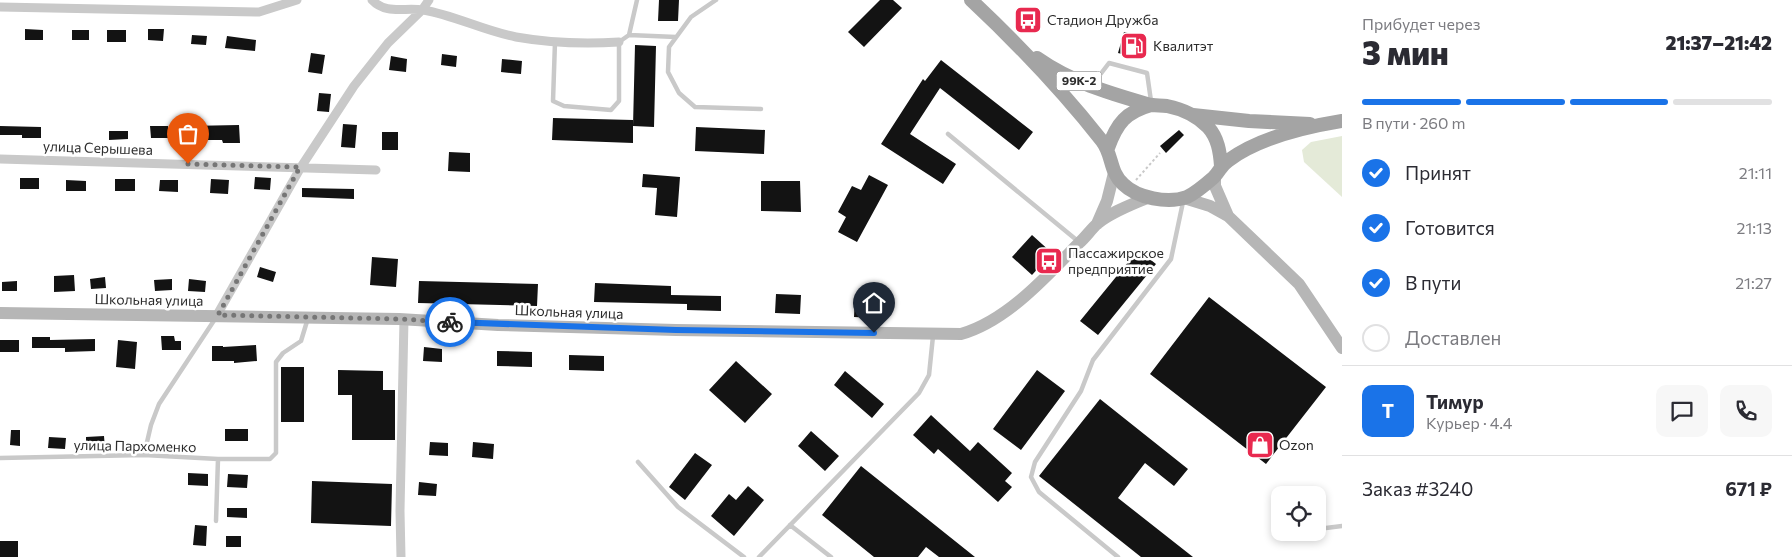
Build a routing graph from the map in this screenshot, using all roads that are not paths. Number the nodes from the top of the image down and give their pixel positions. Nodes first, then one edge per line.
1 (297, 0) edge
2 (372, 0) edge
3 (429, 0) edge
4 (637, 0) edge
5 (716, 0) edge
6 (971, 0) edge
7 (0, 7) edge
8 (422, 10) junction
9 (629, 35) junction
10 (676, 37) junction
11 (1014, 41) junction
12 (555, 42) junction
13 (619, 42) junction
14 (1091, 87) junction
15 (1151, 105) junction
16 (761, 109) dead end
17 (1193, 115) junction
18 (1342, 121) edge
19 (1318, 125) junction
20 (948, 134) dead end
21 (1108, 148) junction
22 (0, 159) edge
23 (300, 167) junction
24 (376, 170) dead end
25 (1218, 171) junction
26 (1114, 173) junction
27 (1149, 197) junction
28 (1184, 198) junction
29 (1228, 216) junction
30 (1097, 224) junction
31 (1080, 242) junction
32 (0, 313) edge
33 (218, 315) junction
34 (309, 317) junction
35 (404, 319) junction
36 (933, 334) junction
37 (1342, 348) edge
38 (144, 455) junction
39 (0, 458) edge
40 (218, 459) junction
41 (638, 462) dead end
42 (216, 521) dead end
43 (790, 525) junction
44 (1342, 526) edge
45 (1326, 528) edge
46 (401, 557) edge
47 (744, 557) edge
48 (759, 557) edge
49 (832, 557) edge
50 (1118, 557) edge

1 - 7 street
2 - 8 street
3 - 8 street
4 - 9 lane
5 - 10 lane
6 - 11 main road, 99К-2
8 - 12 street
8 - 23 street
9 - 10 lane
9 - 13 lane
10 - 16 lane
11 - 14 main road, 99К-2
11 - 21 main road, 99К-2
12 - 13 street
12 - 13 lane
14 - 15 main road, 99К-2
14 - 15 lane
15 - 17 main road, 99К-2
15 - 21 main road
17 - 19 main road, 99К-2
17 - 25 main road, 99К-2
18 - 19 main road, 99К-2
19 - 25 main road, 99К-2
20 - 31 lane
21 - 26 main road, 99К-2
22 - 23 street, улица Серышева
23 - 24 street, улица Серышева
23 - 33 street
25 - 28 main road, 99К-2
25 - 29 main road
26 - 27 main road
26 - 30 main road
27 - 28 main road
27 - 30 main road
28 - 29 main road
28 - 50 lane
29 - 37 main road
30 - 31 main road, Школьная улица
31 - 36 main road, Школьная улица
32 - 33 main road, Школьная улица
33 - 34 main road, Школьная улица
33 - 38 lane
34 - 35 main road, Школьная улица
34 - 40 lane, улица Пархоменко
35 - 36 main road, Школьная улица
35 - 46 street
36 - 43 lane
38 - 39 lane, улица Пархоменко
38 - 40 lane, улица Пархоменко
40 - 42 lane
41 - 47 lane
43 - 48 lane
43 - 49 lane
44 - 45 lane

